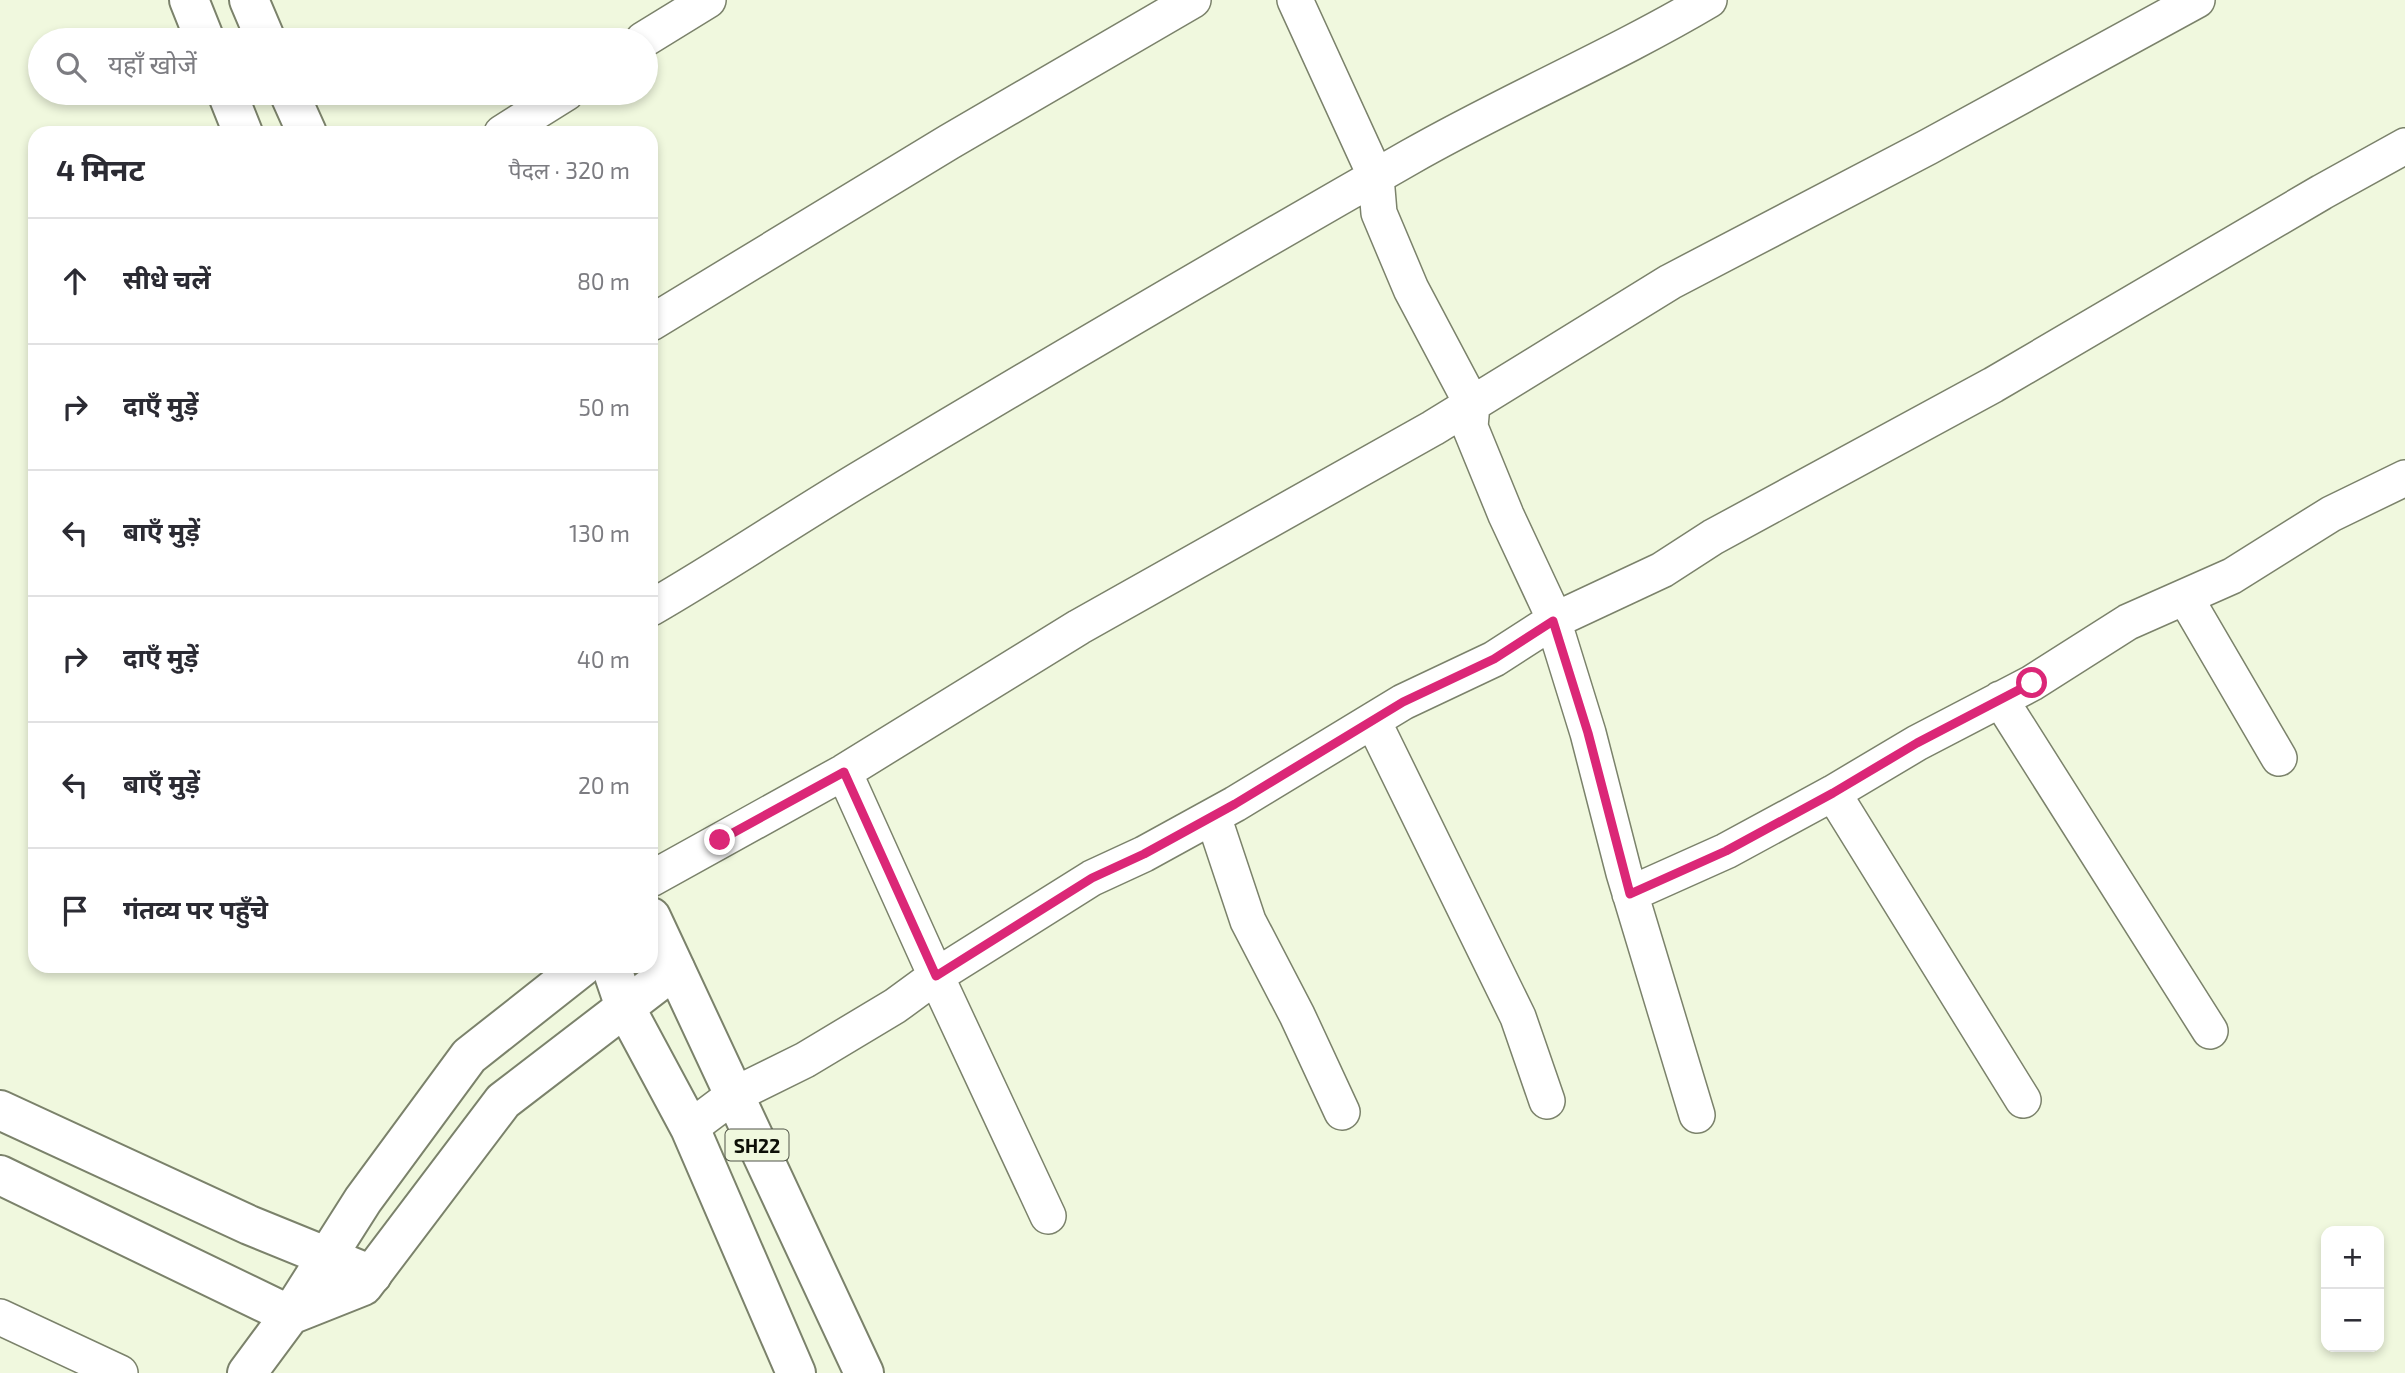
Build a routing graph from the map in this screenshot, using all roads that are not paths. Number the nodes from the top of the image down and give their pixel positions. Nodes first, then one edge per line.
1 (189, 0) edge
2 (249, 0) edge
3 (708, 0) edge
4 (1192, 0) edge
5 (1296, 0) edge
6 (1709, 0) edge
7 (2197, 0) edge
8 (200, 28) edge
9 (261, 28) edge
10 (658, 31) edge
11 (232, 105) edge
12 (294, 105) edge
13 (547, 105) edge
14 (240, 126) edge
15 (304, 126) edge
16 (513, 126) edge
17 (2405, 146) edge
18 (1376, 177) junction
19 (658, 319) edge
20 (1472, 404) junction
21 (2405, 478) edge
22 (2185, 597) junction
23 (658, 604) edge
24 (1553, 621) junction
25 (2000, 699) junction
26 (1373, 721) junction
27 (2279, 758) dead end
28 (844, 772) junction
29 (1833, 793) junction
30 (1213, 816) junction
31 (658, 875) edge
32 (1630, 894) junction
33 (658, 934) edge
34 (675, 969) junction
35 (574, 973) edge
36 (613, 973) edge
37 (936, 976) junction
38 (625, 1007) junction
39 (2210, 1031) dead end
40 (734, 1095) junction
41 (2023, 1100) dead end
42 (1547, 1101) dead end
43 (0, 1110) edge
44 (1342, 1112) dead end
45 (1696, 1115) dead end
46 (690, 1128) junction
47 (0, 1175) edge
48 (1048, 1216) dead end
49 (327, 1256) junction
50 (372, 1275) junction
51 (290, 1315) junction
52 (0, 1317) edge
53 (120, 1373) edge
54 (247, 1373) edge
55 (796, 1373) edge
56 (864, 1373) edge

1 - 8 main road
2 - 9 main road
3 - 10 street
4 - 19 street
5 - 18 street
6 - 18 street
7 - 20 street
11 - 14 main road
12 - 15 main road
13 - 16 street
17 - 24 street
18 - 20 street
18 - 23 street
20 - 24 street
20 - 28 street
21 - 22 street
22 - 25 street
22 - 27 street
24 - 26 street
24 - 32 street
25 - 29 street
25 - 39 street
26 - 30 street
26 - 42 street
28 - 31 street
28 - 37 street
29 - 32 street
29 - 41 street
30 - 37 street
30 - 44 street
32 - 45 street
33 - 34 main road, SH22
34 - 38 main road
34 - 40 main road, SH22
35 - 49 main road
36 - 38 main road, SH22
37 - 40 street
37 - 48 street
38 - 46 main road, SH22
38 - 50 main road
40 - 46 street
40 - 56 main road, SH22
43 - 49 main road
46 - 55 main road, SH22
47 - 51 main road
49 - 50 main road
49 - 51 main road
50 - 51 main road
51 - 54 main road
52 - 53 street

